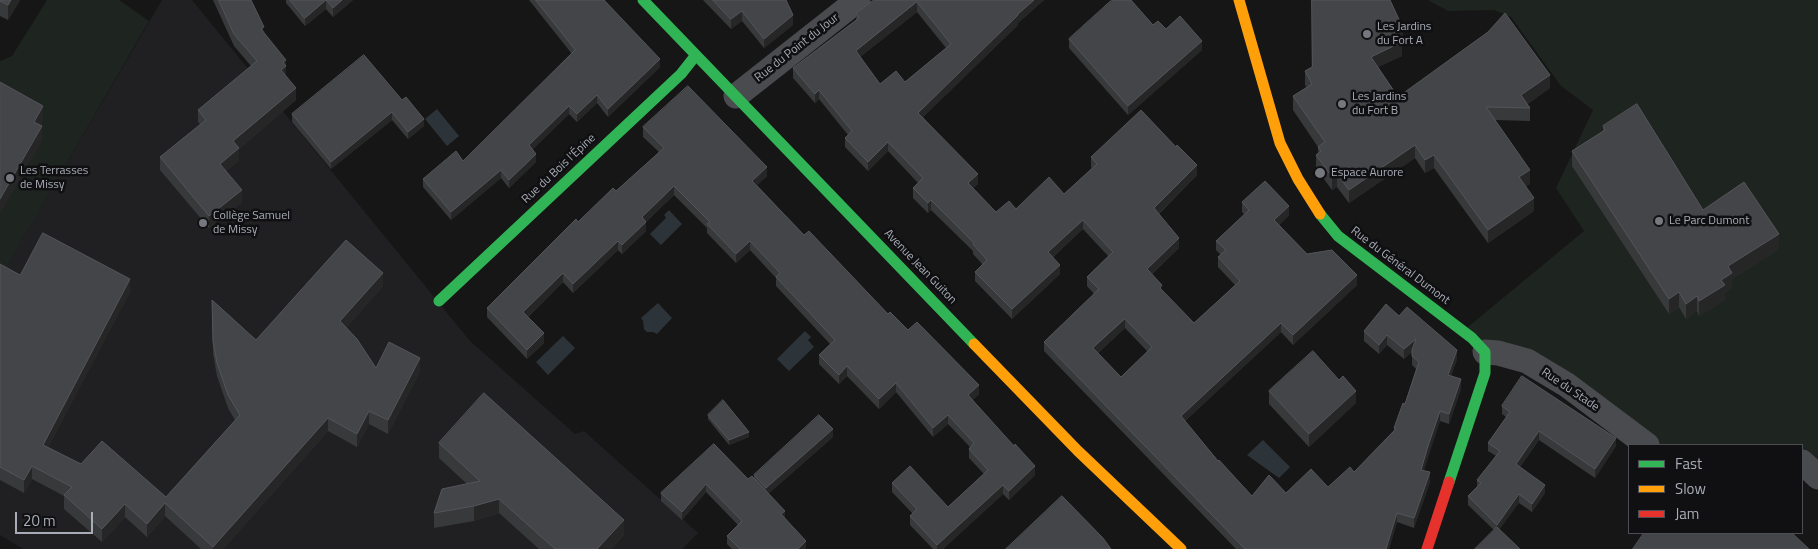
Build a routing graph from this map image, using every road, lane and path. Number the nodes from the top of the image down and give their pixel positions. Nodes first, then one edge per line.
1 (643, 0) edge
2 (858, 0) edge
3 (1239, 0) edge
4 (696, 55) junction
5 (736, 96) junction
6 (439, 301) dead end
7 (1485, 352) junction
8 (1646, 444) edge
9 (1803, 463) edge
10 (1818, 477) edge
11 (1181, 549) edge
12 (1427, 549) edge

1 - 4 street, Avenue Jean Guiton
2 - 5 street, Rue du Point du Jour
3 - 7 street, Rue du Général Dumont
4 - 5 street, Avenue Jean Guiton
4 - 6 street, Rue du Bois l'Épine
5 - 11 street, Avenue Jean Guiton
7 - 8 street, Rue du Stade
7 - 12 street
9 - 10 street

